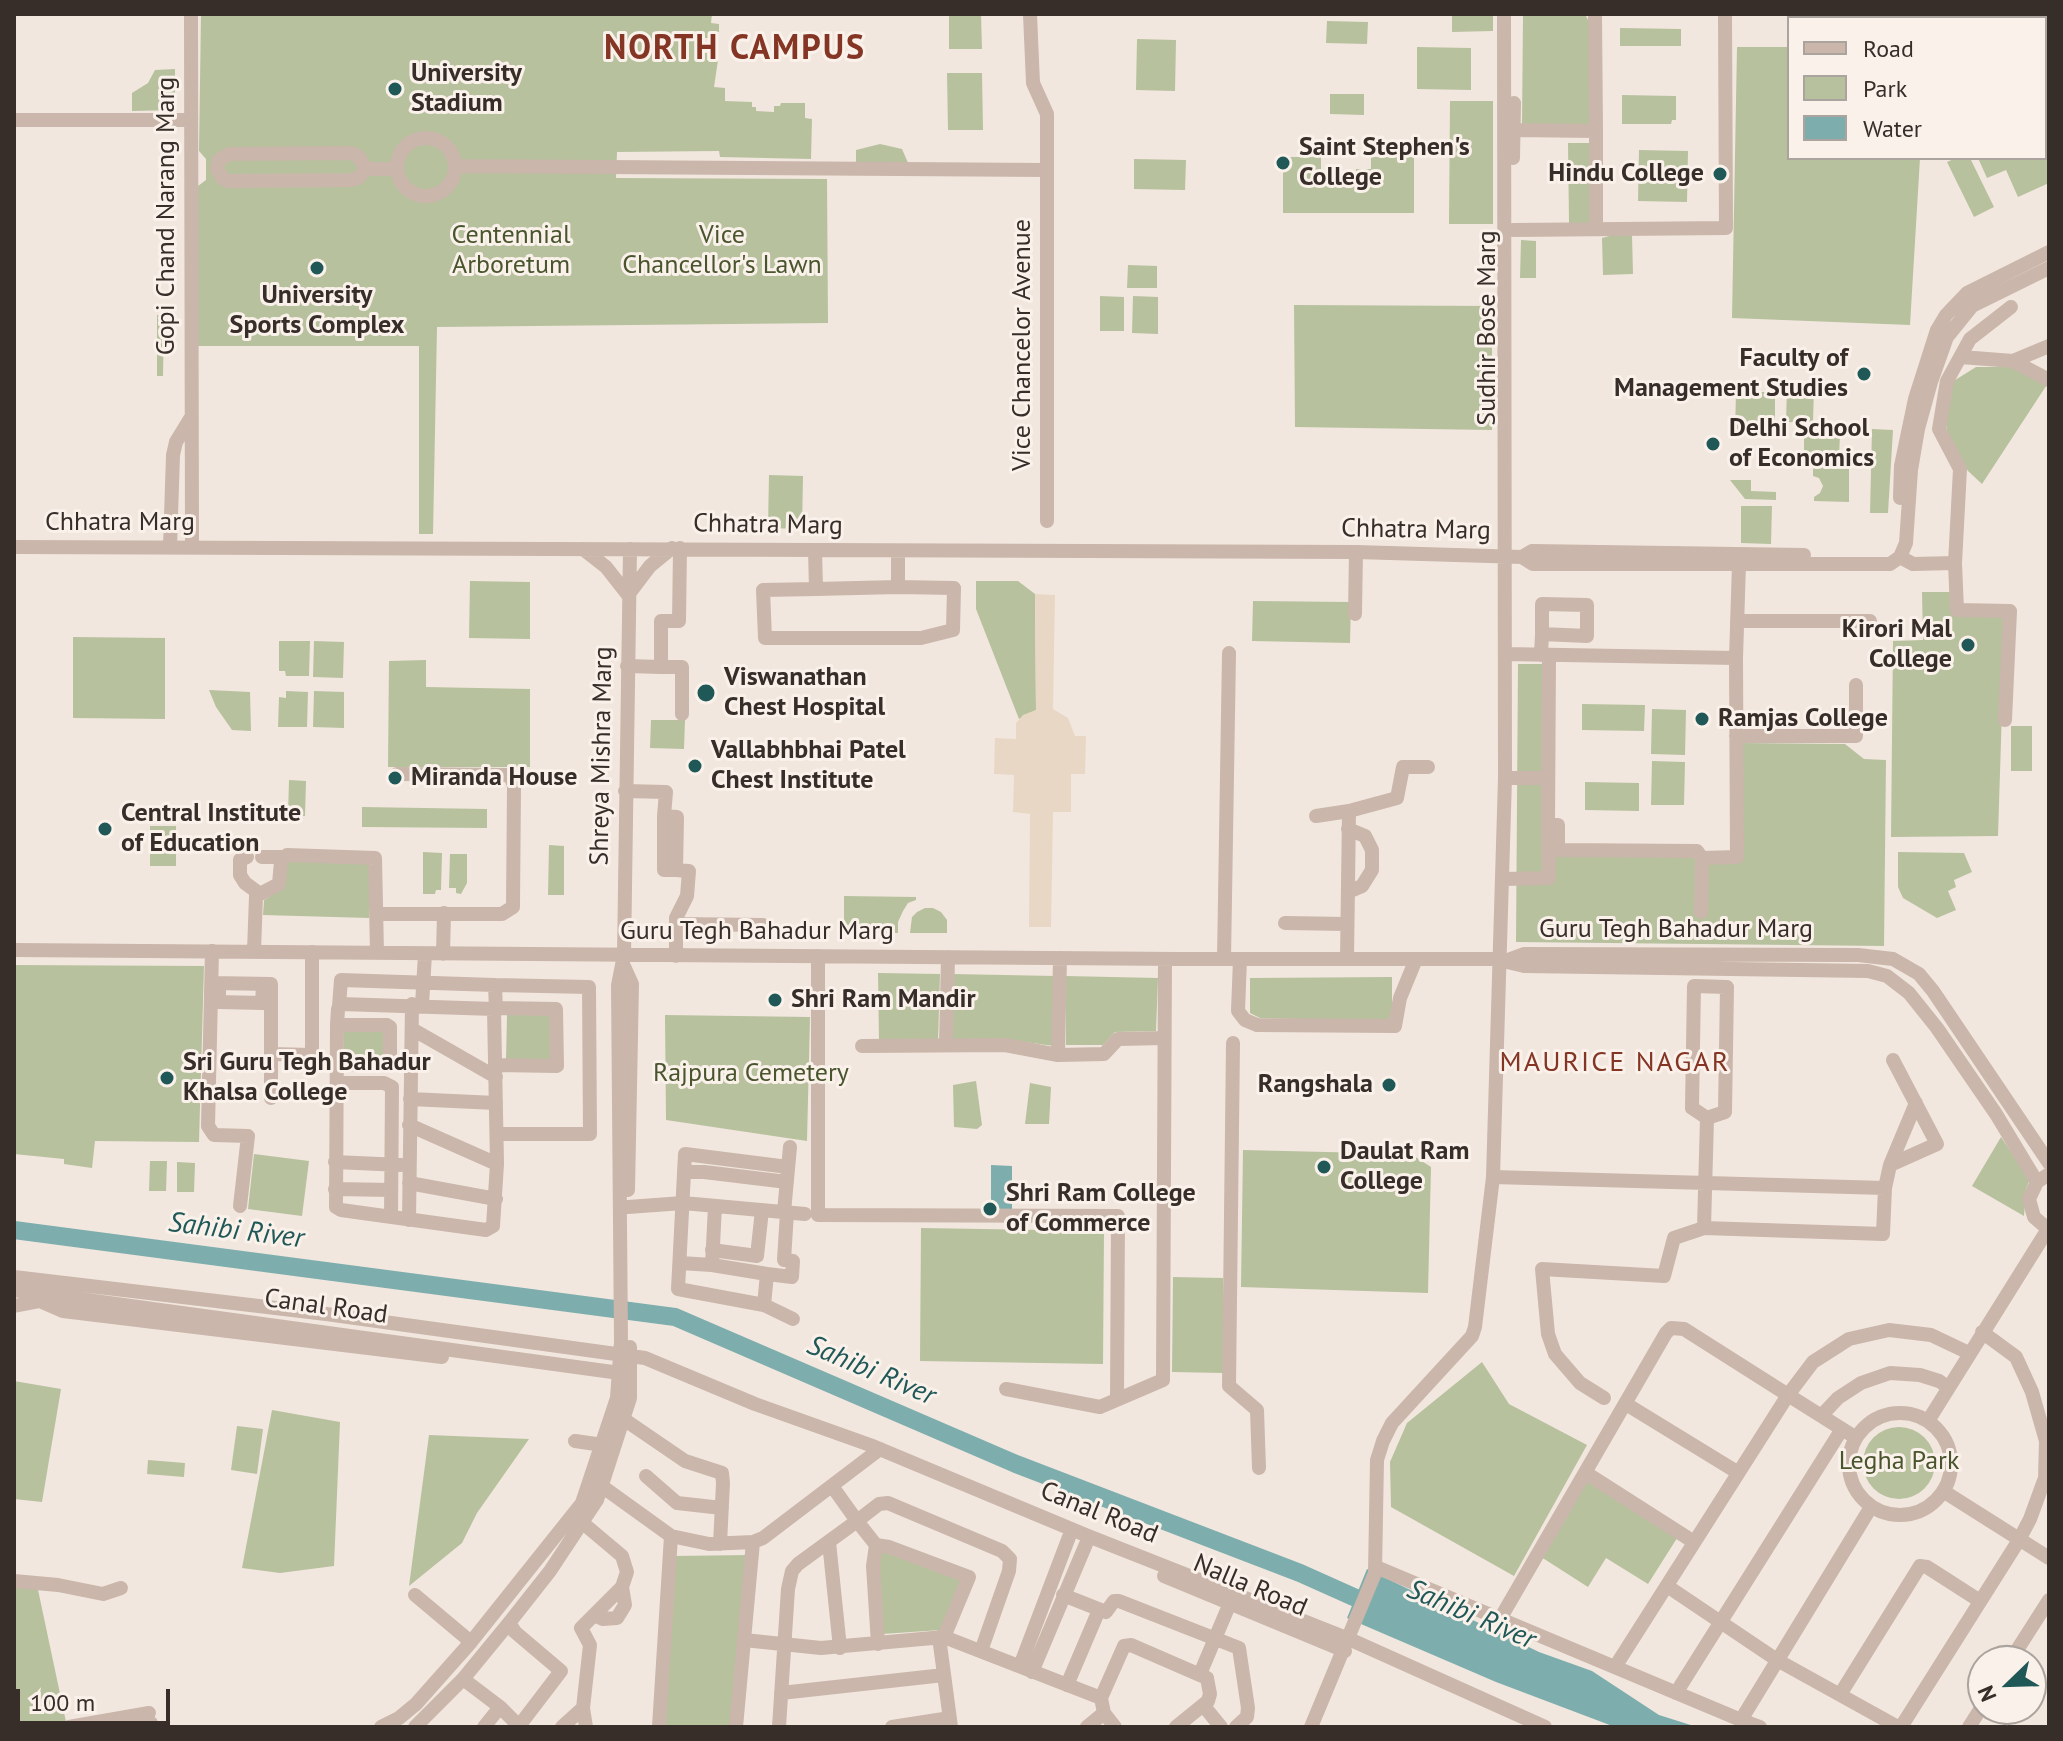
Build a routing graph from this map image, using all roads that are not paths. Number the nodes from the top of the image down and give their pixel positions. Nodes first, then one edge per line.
1 (191, 14) edge
2 (1030, 14) edge
3 (1504, 14) edge
4 (1513, 14) edge
5 (1595, 14) edge
6 (1725, 14) edge
7 (14, 120) edge
8 (190, 120) junction
9 (1514, 130) junction
10 (1596, 131) junction
11 (456, 166) junction
12 (217, 169) junction
13 (366, 169) junction
14 (397, 169) junction
15 (1046, 170) junction
16 (190, 171) junction
17 (1596, 229) junction
18 (1517, 230) junction
19 (2049, 252) edge
20 (2049, 268) edge
21 (2011, 307) dead end
22 (2049, 346) edge
23 (1961, 357) junction
24 (2013, 361) junction
25 (1935, 375) junction
26 (2049, 380) edge
27 (190, 418) junction
28 (1047, 521) dead end
29 (14, 547) edge
30 (170, 547) junction
31 (192, 547) junction
32 (676, 548) junction
33 (583, 549) junction
34 (630, 549) junction
35 (815, 550) junction
36 (898, 551) junction
37 (1506, 551) junction
38 (1356, 552) junction
39 (1522, 557) junction
40 (1900, 557) junction
41 (1955, 563) junction
42 (1739, 564) junction
43 (898, 587) junction
44 (816, 589) junction
45 (628, 595) junction
46 (1355, 614) dead end
47 (1737, 621) junction
48 (1870, 621) dead end
49 (1542, 634) dead end
50 (1229, 653) dead end
51 (1505, 654) junction
52 (1545, 655) junction
53 (1736, 658) junction
54 (627, 666) junction
55 (661, 667) junction
56 (1856, 685) dead end
57 (682, 714) dead end
58 (2005, 720) dead end
59 (1736, 736) junction
60 (1428, 767) dead end
61 (397, 774) dead end
62 (1505, 778) junction
63 (1548, 778) junction
64 (625, 791) junction
65 (1349, 811) junction
66 (1307, 816) dead end
67 (1548, 825) junction
68 (1348, 829) junction
69 (282, 857) junction
70 (1702, 858) junction
71 (1503, 879) junction
72 (1348, 892) junction
73 (260, 894) junction
74 (1701, 912) dead end
75 (444, 913) junction
76 (377, 914) junction
77 (1285, 923) dead end
78 (676, 924) junction
79 (1347, 924) junction
80 (763, 925) dead end
81 (14, 950) edge
82 (212, 951) junction
83 (254, 951) junction
84 (312, 952) junction
85 (377, 953) junction
86 (425, 954) junction
87 (443, 954) junction
88 (676, 956) junction
89 (818, 956) junction
90 (948, 957) junction
91 (1060, 958) junction
92 (1165, 959) junction
93 (1224, 959) junction
94 (1240, 959) junction
95 (1347, 959) junction
96 (1416, 959) junction
97 (623, 960) junction
98 (1502, 960) junction
99 (216, 983) junction
100 (424, 983) junction
101 (495, 985) junction
102 (818, 993) junction
103 (835, 993) dead end
104 (417, 1005) junction
105 (339, 1006) junction
106 (496, 1010) junction
107 (337, 1025) junction
108 (412, 1029) junction
109 (1164, 1038) junction
110 (1233, 1043) dead end
111 (946, 1045) junction
112 (862, 1046) dead end
113 (271, 1054) junction
114 (1058, 1055) junction
115 (1893, 1060) dead end
116 (337, 1064) junction
117 (496, 1071) junction
118 (337, 1083) junction
119 (392, 1087) junction
120 (410, 1094) junction
121 (271, 1098) dead end
122 (496, 1103) junction
123 (1916, 1103) junction
124 (1707, 1118) junction
125 (409, 1125) junction
126 (497, 1134) junction
127 (790, 1147) dead end
128 (335, 1162) junction
129 (2049, 1163) edge
130 (391, 1164) junction
131 (497, 1164) junction
132 (409, 1165) junction
133 (1890, 1165) junction
134 (788, 1175) junction
135 (1493, 1177) junction
136 (2043, 1178) edge
137 (409, 1183) junction
138 (1706, 1184) junction
139 (1885, 1188) junction
140 (335, 1189) junction
141 (391, 1190) junction
142 (496, 1199) junction
143 (683, 1203) junction
144 (240, 1206) dead end
145 (715, 1206) junction
146 (628, 1207) junction
147 (762, 1210) junction
148 (785, 1212) junction
149 (805, 1214) dead end
150 (391, 1217) junction
151 (409, 1220) junction
152 (1704, 1228) junction
153 (2048, 1230) edge
154 (757, 1256) junction
155 (712, 1258) junction
156 (784, 1260) junction
157 (680, 1263) junction
158 (623, 1272) junction
159 (767, 1274) junction
160 (14, 1277) edge
161 (14, 1290) edge
162 (40, 1297) junction
163 (769, 1303) junction
164 (14, 1306) edge
165 (150, 1307) junction
166 (793, 1319) dead end
167 (1982, 1332) junction
168 (625, 1348) junction
169 (1969, 1353) junction
170 (626, 1373) junction
171 (1948, 1387) junction
172 (1006, 1389) dead end
173 (1788, 1395) junction
174 (1604, 1398) dead end
175 (1117, 1399) junction
176 (1626, 1404) junction
177 (1821, 1416) junction
178 (625, 1420) junction
179 (2045, 1420) edge
180 (1928, 1421) junction
181 (1842, 1429) junction
182 (1856, 1438) junction
183 (575, 1441) dead end
184 (603, 1445) junction
185 (876, 1453) junction
186 (1259, 1468) dead end
187 (1737, 1472) junction
188 (1586, 1473) junction
189 (646, 1476) dead end
190 (832, 1486) junction
191 (603, 1487) junction
192 (1943, 1491) junction
193 (1871, 1507) junction
194 (722, 1508) junction
195 (857, 1521) junction
196 (584, 1524) junction
197 (671, 1536) junction
198 (1069, 1537) junction
199 (2019, 1540) junction
200 (753, 1542) junction
201 (829, 1542) junction
202 (1694, 1542) junction
203 (720, 1544) junction
204 (1086, 1544) junction
205 (876, 1545) junction
206 (2049, 1558) edge
207 (1375, 1570) junction
208 (14, 1581) edge
209 (1667, 1586) junction
210 (121, 1588) dead end
211 (415, 1595) dead end
212 (1063, 1595) junction
213 (2049, 1600) edge
214 (1980, 1601) junction
215 (1230, 1603) junction
216 (1099, 1610) junction
217 (1500, 1619) junction
218 (1719, 1622) junction
219 (509, 1623) junction
220 (941, 1637) junction
221 (1215, 1639) junction
222 (744, 1640) junction
223 (1349, 1640) junction
224 (471, 1642) junction
225 (878, 1644) junction
226 (2020, 1645) edge
227 (785, 1646) junction
228 (840, 1648) junction
229 (981, 1651) junction
230 (1777, 1660) junction
231 (1615, 1667) junction
232 (1026, 1669) junction
233 (1200, 1674) junction
234 (944, 1675) junction
235 (463, 1679) junction
236 (1067, 1685) junction
237 (781, 1693) junction
238 (1676, 1693) junction
239 (1841, 1693) junction
240 (1203, 1705) junction
241 (1102, 1706) junction
242 (500, 1707) junction
243 (583, 1708) junction
244 (1741, 1720) junction
245 (151, 1721) edge
246 (951, 1723) edge
247 (526, 1724) edge
248 (417, 1726) edge
249 (69, 1727) edge
250 (381, 1727) edge
251 (484, 1727) edge
252 (562, 1727) edge
253 (586, 1727) edge
254 (659, 1727) edge
255 (736, 1727) edge
256 (779, 1727) edge
257 (892, 1727) edge
258 (1087, 1727) edge
259 (1115, 1727) edge
260 (1176, 1727) edge
261 (1221, 1727) edge
262 (1236, 1727) edge
263 (1311, 1727) edge
264 (1545, 1727) edge
265 (1760, 1727) edge
266 (1899, 1727) edge

1 - 8 street, Gopi Chand Narang Marg
2 - 15 street, Vice Chancelor Avenue
3 - 37 street, Sudhir Bose Marg
4 - 9 street, Sudhir Bose Marg
5 - 10 street
6 - 17 street
7 - 8 street
8 - 16 street, Gopi Chand Narang Marg
9 - 10 street
9 - 18 street, Sudhir Bose Marg
10 - 17 street
11 - 14 street
11 - 14 street
11 - 15 street
12 - 13 street
12 - 13 street
12 - 16 street
13 - 14 street
15 - 28 street, Vice Chancelor Avenue
16 - 27 street, Gopi Chand Narang Marg
17 - 18 street
18 - 37 street, Sudhir Bose Marg
19 - 25 street, Chhatra Marg
20 - 25 street, Chhatra Marg
21 - 23 street
22 - 24 street
23 - 24 street
23 - 25 street
24 - 26 street
25 - 39 street, Chhatra Marg
25 - 40 street, Chhatra Marg
25 - 41 street
27 - 30 street, Gopi Chand Narang Marg
27 - 31 street, Gopi Chand Narang Marg
29 - 30 street, Chhatra Marg
30 - 31 street, Chhatra Marg
31 - 33 street, Chhatra Marg
32 - 34 street, Chhatra Marg
32 - 35 street, Chhatra Marg
32 - 45 street
32 - 55 street
33 - 34 street, Chhatra Marg
33 - 45 street
34 - 45 street, Shreya Mishra Marg
35 - 36 street, Chhatra Marg
35 - 44 street
36 - 38 street, Chhatra Marg
36 - 43 street
37 - 38 street, Chhatra Marg
37 - 39 street, Chhatra Marg
37 - 51 street, Sudhir Bose Marg
38 - 46 street
39 - 42 street, Chhatra Marg
40 - 41 street
40 - 42 street, Chhatra Marg
41 - 58 street
42 - 47 street
43 - 44 street
43 - 44 street
45 - 54 street, Shreya Mishra Marg
47 - 48 street
47 - 53 street
49 - 52 street
50 - 93 street
51 - 52 street
51 - 62 street, Sudhir Bose Marg
52 - 53 street
52 - 63 street
53 - 59 street
54 - 55 street
54 - 64 street, Shreya Mishra Marg
55 - 57 street
56 - 59 street
59 - 70 street
60 - 65 street
61 - 75 street
62 - 63 street
62 - 71 street, Sudhir Bose Marg
63 - 67 street
64 - 78 street
64 - 97 street, Shreya Mishra Marg
65 - 66 street
65 - 68 street
67 - 70 street
67 - 71 street
68 - 72 street
68 - 72 street
69 - 73 street
69 - 73 street
69 - 76 street
70 - 74 street
71 - 98 street, Sudhir Bose Marg
72 - 79 street
73 - 83 street
75 - 76 street
75 - 87 street
76 - 85 street
77 - 79 street
78 - 80 street
78 - 88 street
79 - 95 street
81 - 82 street, Guru Tegh Bahadur Marg
82 - 83 street, Guru Tegh Bahadur Marg
82 - 99 street
83 - 84 street, Guru Tegh Bahadur Marg
84 - 85 street, Guru Tegh Bahadur Marg
84 - 113 street
85 - 86 street, Guru Tegh Bahadur Marg
86 - 87 street, Guru Tegh Bahadur Marg
86 - 100 street
87 - 97 street, Guru Tegh Bahadur Marg
88 - 89 street, Guru Tegh Bahadur Marg
88 - 97 street, Guru Tegh Bahadur Marg
89 - 90 street, Guru Tegh Bahadur Marg
89 - 102 street
90 - 91 street, Guru Tegh Bahadur Marg
90 - 111 street
91 - 92 street, Guru Tegh Bahadur Marg
91 - 114 street
92 - 93 street, Guru Tegh Bahadur Marg
92 - 109 street
93 - 94 street, Guru Tegh Bahadur Marg
94 - 95 street, Guru Tegh Bahadur Marg
94 - 96 street
95 - 96 street, Guru Tegh Bahadur Marg
96 - 98 street, Guru Tegh Bahadur Marg
97 - 146 street, Shreya Mishra Marg
97 - 158 street, Shreya Mishra Marg
98 - 129 street, Guru Tegh Bahadur Marg
98 - 135 street, Sudhir Bose Marg
98 - 136 street, Guru Tegh Bahadur Marg
99 - 113 street
99 - 144 street
100 - 101 street
100 - 104 street
100 - 105 street
101 - 106 street
101 - 126 street
102 - 103 street
102 - 175 street
104 - 105 street
104 - 106 street
104 - 108 street
105 - 107 street
106 - 117 street
106 - 117 street
107 - 116 street
107 - 116 street
108 - 117 street
108 - 120 street
109 - 114 street
109 - 175 street
110 - 186 street
111 - 112 street
111 - 114 street
113 - 121 street
115 - 123 street
116 - 118 street
117 - 122 street
118 - 119 street
118 - 128 street
119 - 120 street
119 - 130 street
120 - 122 street
120 - 125 street
122 - 126 street
123 - 133 street
123 - 133 street
124 - 124 street
124 - 138 street
125 - 131 street
125 - 132 street
126 - 131 street
127 - 134 street
128 - 130 street
128 - 140 street
130 - 132 street
130 - 141 street
131 - 142 street
132 - 137 street
133 - 139 street
134 - 143 street
134 - 148 street
135 - 138 street
135 - 207 street, Sudhir Bose Marg
136 - 153 street
137 - 142 street
137 - 151 street
138 - 139 street
138 - 152 street
139 - 152 street
140 - 141 street
140 - 150 street
141 - 150 street
142 - 151 street
143 - 145 street
143 - 146 street
143 - 157 street
145 - 147 street
145 - 155 street
146 - 158 street, Shreya Mishra Marg
147 - 148 street
147 - 154 street
148 - 149 street
148 - 156 street
150 - 151 street
152 - 174 street
153 - 167 street
154 - 155 street
154 - 156 street
155 - 157 street
155 - 159 street
156 - 159 street
157 - 163 street
158 - 168 street
159 - 163 street
160 - 165 street
161 - 162 street
162 - 164 street
162 - 165 street
163 - 166 street
165 - 168 street, Canal Road
165 - 170 street
167 - 169 street
167 - 179 street
168 - 170 street
168 - 185 street, Canal Road
169 - 171 street
169 - 173 street
170 - 178 street
170 - 184 street
171 - 177 street
171 - 180 street
172 - 175 street
173 - 176 street
173 - 177 street
173 - 187 street
176 - 187 street
176 - 188 street
177 - 181 street
178 - 191 street
178 - 194 street
179 - 199 street
180 - 182 street
180 - 192 street
181 - 182 street
181 - 218 street
182 - 193 street
183 - 184 street
184 - 224 street
185 - 190 street
185 - 198 street, Nalla Road
185 - 223 street, Canal Road
187 - 202 street
188 - 202 street
188 - 217 street
189 - 194 street
190 - 195 street
190 - 200 street
191 - 196 street
191 - 197 street
192 - 193 street
192 - 199 street
193 - 230 street
194 - 203 street
195 - 201 street
195 - 205 street
195 - 229 street
196 - 219 street
196 - 243 street
197 - 203 street
197 - 254 street
198 - 204 street, Nalla Road
198 - 232 street
199 - 206 street
199 - 214 street
200 - 203 street
200 - 222 street
201 - 227 street
201 - 228 street
202 - 209 street
204 - 212 street
204 - 215 street, Nalla Road
205 - 220 street
205 - 225 street
207 - 217 street
207 - 223 street
208 - 210 street
209 - 218 street
209 - 231 street
211 - 224 street
212 - 216 street
212 - 232 street
213 - 226 street
214 - 239 street
214 - 266 street
215 - 221 street
215 - 223 street, Nalla Road
216 - 221 street
216 - 236 street
217 - 231 street
218 - 230 street
218 - 238 street
219 - 235 street
219 - 247 street
220 - 225 street
220 - 229 street
220 - 234 street
221 - 233 street
221 - 262 street
222 - 227 street
222 - 255 street
223 - 263 street
223 - 264 street, Canal Road
224 - 250 street
225 - 228 street
227 - 228 street
227 - 237 street
229 - 232 street
230 - 239 street
230 - 244 street
231 - 238 street
232 - 236 street
233 - 240 street
233 - 241 street
234 - 237 street
234 - 246 street
235 - 242 street
235 - 248 street
236 - 241 street
237 - 256 street
238 - 244 street
239 - 266 street
240 - 260 street
240 - 261 street
241 - 258 street
241 - 259 street
242 - 247 street
242 - 251 street
243 - 252 street
243 - 253 street
244 - 265 street
245 - 249 street
246 - 257 street

